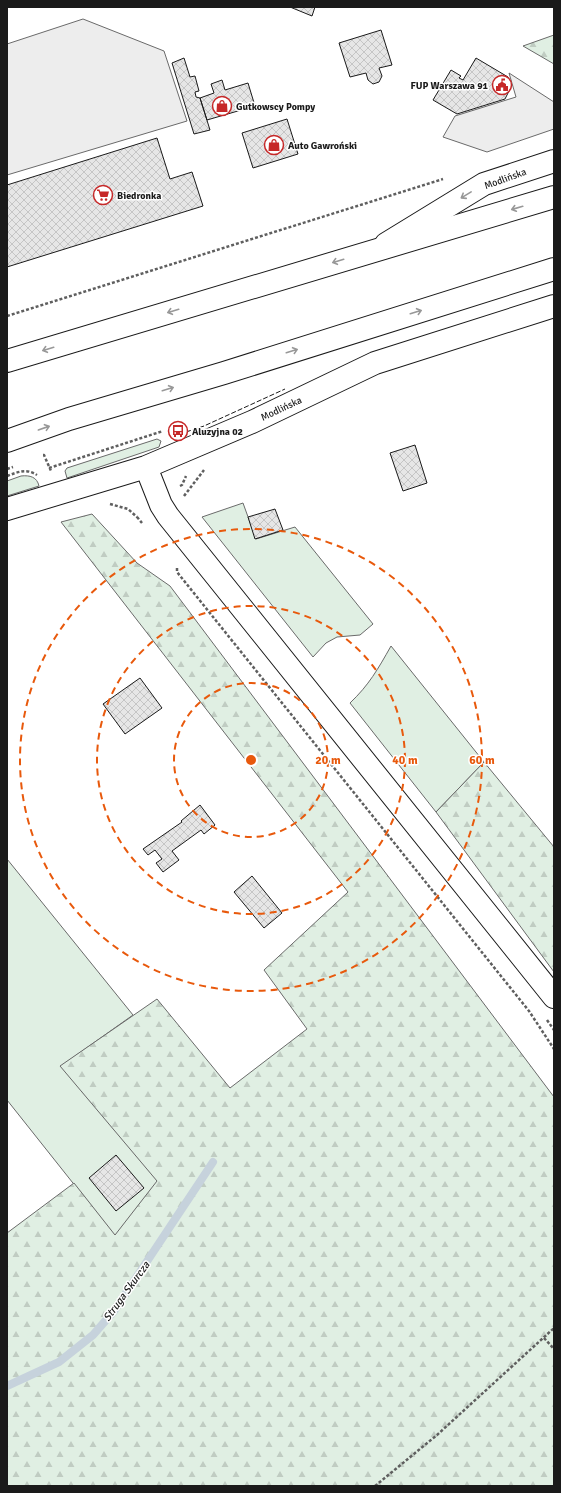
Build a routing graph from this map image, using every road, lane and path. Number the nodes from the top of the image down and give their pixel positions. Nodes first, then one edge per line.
1 (554, 161) edge
2 (448, 177) dead end
3 (554, 198) edge
4 (375, 250) junction
5 (554, 269) edge
6 (554, 306) edge
7 (7, 316) edge
8 (7, 361) edge
9 (170, 429) dead end
10 (9, 450) edge
11 (38, 457) dead end
12 (19, 464) dead end
13 (13, 467) junction
14 (146, 467) junction
15 (50, 468) junction
16 (7, 469) edge
17 (59, 493) junction
18 (7, 509) edge
19 (178, 562) dead end
20 (554, 997) edge
21 (554, 1049) edge
22 (554, 1328) edge
23 (544, 1338) junction
24 (554, 1349) edge
25 (375, 1486) edge

1 -> 4 street, Modlińska
2 - 7 path
3 -> 4 street, Modlińska
4 -> 8 street, Modlińska
10 -> 5 street
6 - 14 street, Modlińska
9 - 15 path
10 - 13 path
11 - 15 path
12 - 13 path
13 - 16 path
14 - 17 street, Modlińska
14 - 20 street
15 - 17 path
17 - 18 street, Modlińska
19 - 21 path
22 - 23 path
23 - 24 path
23 - 25 path

